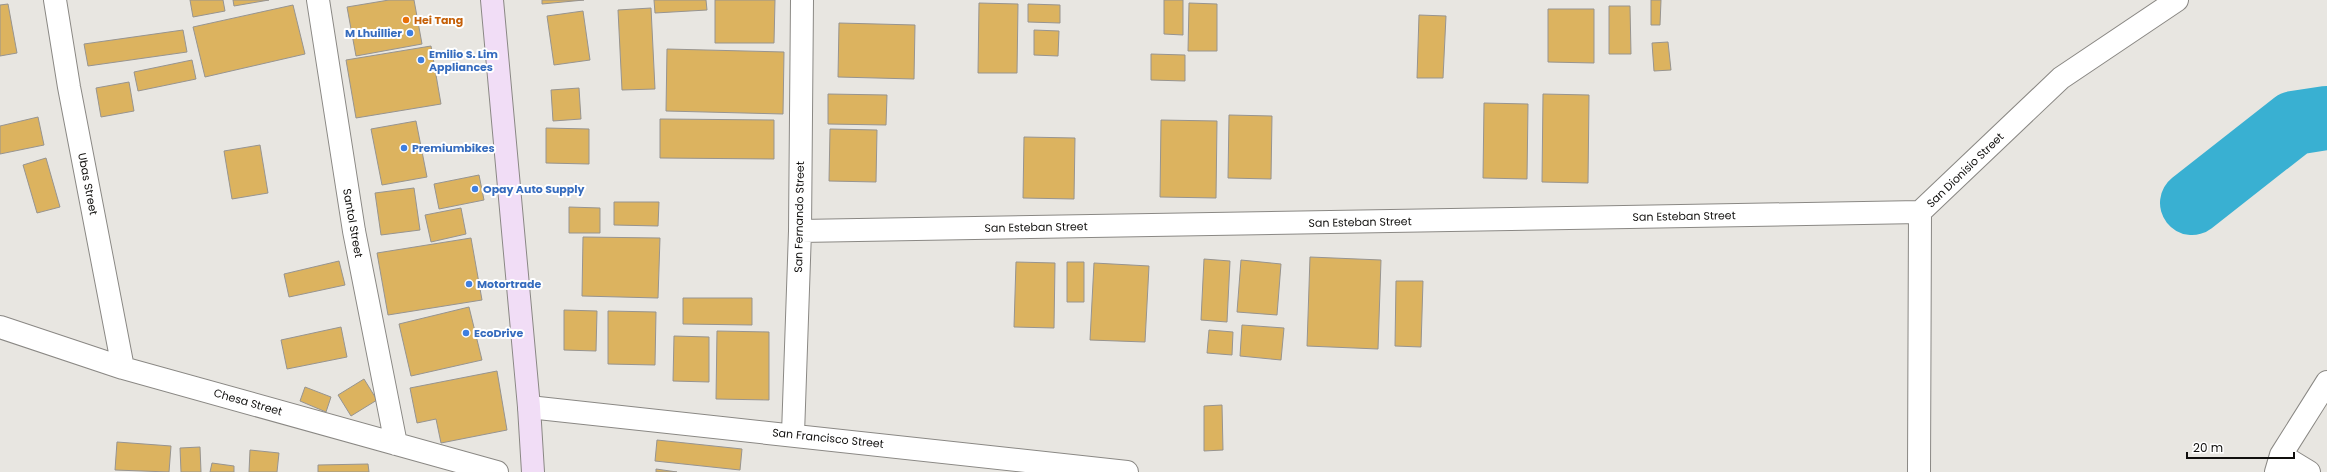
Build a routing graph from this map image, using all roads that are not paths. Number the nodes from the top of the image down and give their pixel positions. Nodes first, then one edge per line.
1 (55, 0) edge
2 (318, 0) edge
3 (492, 0) edge
4 (802, 0) edge
5 (2177, 0) edge
6 (1920, 212) junction
7 (800, 231) junction
8 (0, 327) edge
9 (123, 368) junction
10 (2327, 382) edge
11 (529, 407) junction
12 (792, 434) junction
13 (396, 444) junction
14 (2279, 464) edge
15 (497, 472) edge
16 (533, 472) edge
17 (1127, 472) edge
18 (1919, 472) edge
19 (2309, 472) edge

1 - 9 street, Ubas Street
2 - 13 street, Santol Street
3 - 11 main road
4 - 7 street, San Fernando Street
5 - 6 street, San Dionisio Street
6 - 7 street, San Esteban Street
6 - 18 street, San Dionisio Street
7 - 12 street, San Fernando Street
8 - 9 street, Chesa Street
9 - 13 street, Chesa Street
10 - 14 street
11 - 12 street, San Francisco Street
11 - 16 main road
12 - 17 street, San Francisco Street
13 - 15 street, Chesa Street
14 - 19 street

